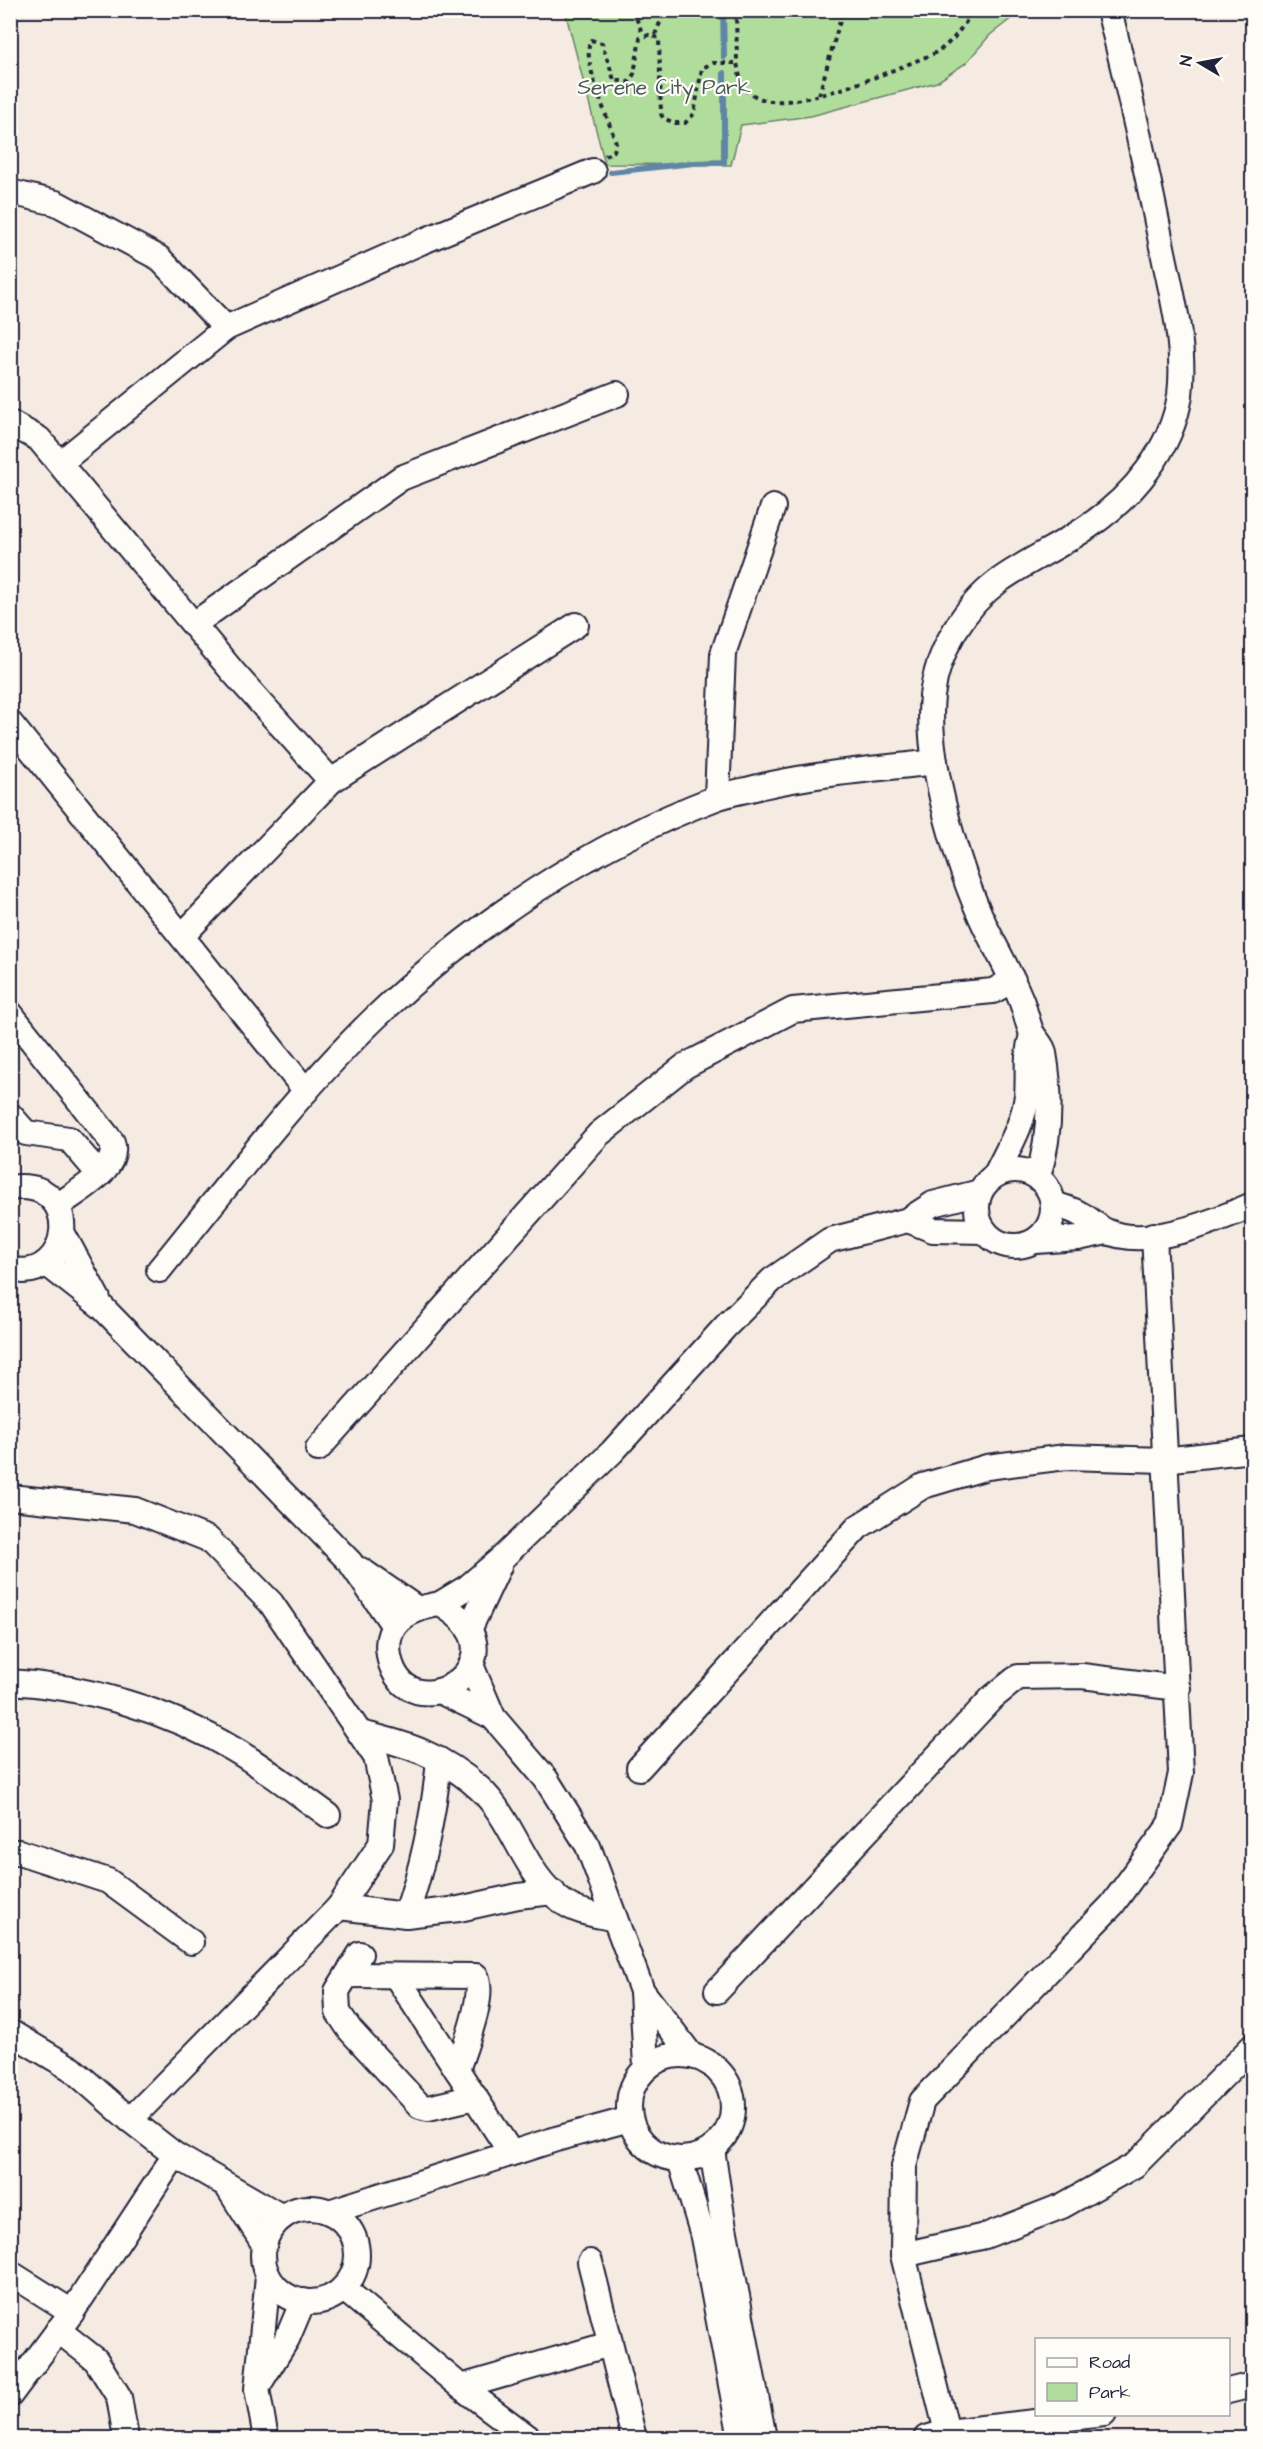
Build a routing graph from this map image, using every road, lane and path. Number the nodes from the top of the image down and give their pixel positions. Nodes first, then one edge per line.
1 (633, 10) edge
2 (665, 10) edge
3 (736, 10) edge
4 (975, 10) edge
5 (1109, 10) edge
6 (841, 11) edge
7 (643, 36) junction
8 (654, 36) junction
9 (737, 63) junction
10 (819, 95) junction
11 (593, 171) joint
12 (10, 192) edge
13 (226, 328) junction
14 (617, 394) dead end
15 (10, 423) edge
16 (60, 463) junction
17 (774, 507) dead end
18 (194, 624) junction
19 (576, 625) dead end
20 (10, 723) edge
21 (935, 762) junction
22 (331, 781) junction
23 (717, 797) junction
24 (182, 936) junction
25 (1013, 980) junction
26 (10, 1013) edge
27 (1032, 1035) junction
28 (306, 1091) junction
29 (10, 1115) edge
30 (99, 1174) junction
31 (996, 1174) junction
32 (1038, 1176) junction
33 (10, 1188) edge
34 (980, 1192) junction
35 (1054, 1204) junction
36 (1252, 1205) edge
37 (58, 1206) junction
38 (908, 1220) junction
39 (984, 1231) junction
40 (1107, 1232) junction
41 (63, 1234) junction
42 (1154, 1235) junction
43 (1036, 1240) junction
44 (46, 1263) junction
45 (10, 1269) edge
46 (159, 1270) dead end
47 (102, 1306) junction
48 (318, 1449) dead end
49 (1252, 1450) edge
50 (1164, 1460) junction
51 (10, 1497) edge
52 (502, 1558) junction
53 (350, 1562) junction
54 (440, 1604) junction
55 (416, 1608) junction
56 (394, 1626) junction
57 (469, 1630) junction
58 (471, 1665) junction
59 (10, 1682) edge
60 (1178, 1688) junction
61 (440, 1691) junction
62 (494, 1717) junction
63 (360, 1733) junction
64 (439, 1760) junction
65 (639, 1768) dead end
66 (328, 1815) dead end
67 (10, 1852) edge
68 (553, 1892) junction
69 (339, 1907) junction
70 (406, 1915) junction
71 (615, 1919) junction
72 (191, 1942) dead end
73 (360, 1954) dead end
74 (346, 1975) junction
75 (396, 1976) junction
76 (642, 1991) junction
77 (717, 1991) dead end
78 (10, 2032) edge
79 (1252, 2047) edge
80 (691, 2055) junction
81 (646, 2067) junction
82 (457, 2070) junction
83 (475, 2097) junction
84 (630, 2119) junction
85 (130, 2120) junction
86 (712, 2149) junction
87 (511, 2153) junction
88 (175, 2155) junction
89 (680, 2160) junction
90 (226, 2184) junction
91 (394, 2190) junction
92 (329, 2212) junction
93 (282, 2217) junction
94 (351, 2231) junction
95 (264, 2244) junction
96 (903, 2255) junction
97 (590, 2262) dead end
98 (10, 2273) edge
99 (268, 2276) junction
100 (343, 2288) junction
101 (303, 2301) junction
102 (65, 2321) junction
103 (610, 2344) junction
104 (1252, 2385) edge
105 (461, 2387) junction
106 (256, 2389) junction
107 (1230, 2390) edge
108 (10, 2396) edge
109 (1096, 2416) edge
110 (937, 2435) edge
111 (126, 2439) edge
112 (266, 2439) edge
113 (529, 2439) edge
114 (634, 2439) edge
115 (741, 2439) edge
116 (764, 2439) edge

1 - 7 path
2 - 8 path
3 - 9 path
4 - 10 path
5 - 21 street
6 - 10 path
7 - 8 path
7 - 11 path
8 - 9 path
9 - 10 path
11 - 13 street
12 - 13 street
13 - 16 street
14 - 18 street
15 - 16 street
16 - 18 street
17 - 23 street
18 - 22 street
19 - 22 street
20 - 24 street
21 - 23 street
21 - 25 street
22 - 24 street
23 - 28 street
24 - 28 street
25 - 27 street
25 - 48 street
26 - 30 street
27 - 31 street
27 - 32 street
28 - 46 street
29 - 30 street
30 - 37 street
31 - 32 street
31 - 34 street
32 - 35 street
33 - 37 street
34 - 38 street
34 - 39 street
35 - 40 street
35 - 43 street
36 - 42 street
37 - 41 street
38 - 39 street
38 - 52 street
39 - 43 street
40 - 42 street
40 - 43 street
41 - 44 street
41 - 47 street
42 - 50 street
44 - 45 street
44 - 47 street
47 - 53 street
49 - 50 street
50 - 60 street
50 - 65 street
51 - 63 street
52 - 54 street
52 - 57 street
53 - 55 street
53 - 56 street
54 - 55 street
54 - 57 street
55 - 56 street
56 - 61 street
57 - 58 street
58 - 61 street
58 - 62 street
59 - 66 street
60 - 77 street
60 - 96 street
61 - 62 street
62 - 71 street
63 - 64 street
63 - 69 street
64 - 68 street
64 - 70 street
67 - 72 street
68 - 70 street
68 - 71 street
69 - 70 street
69 - 85 street
71 - 76 street
73 - 74 street
74 - 75 street
74 - 83 street
75 - 82 street
75 - 82 street
76 - 80 street
76 - 81 street
78 - 85 street
79 - 96 street
80 - 81 street
80 - 86 street
81 - 84 street
82 - 83 street
83 - 87 street
84 - 87 street
84 - 89 street
85 - 88 street
86 - 89 street
86 - 116 street
87 - 91 street
88 - 90 street
88 - 102 street
89 - 115 street
90 - 93 street
90 - 95 street
91 - 92 street
91 - 94 street
92 - 93 street
92 - 94 street
93 - 95 street
94 - 100 street
95 - 99 street
96 - 110 street
97 - 103 street
98 - 102 street
99 - 101 street
99 - 106 street
100 - 101 street
100 - 105 street
101 - 106 street
102 - 108 street
102 - 111 street
103 - 105 street
103 - 114 street
104 - 107 street
105 - 113 street
106 - 112 street
109 - 110 street

